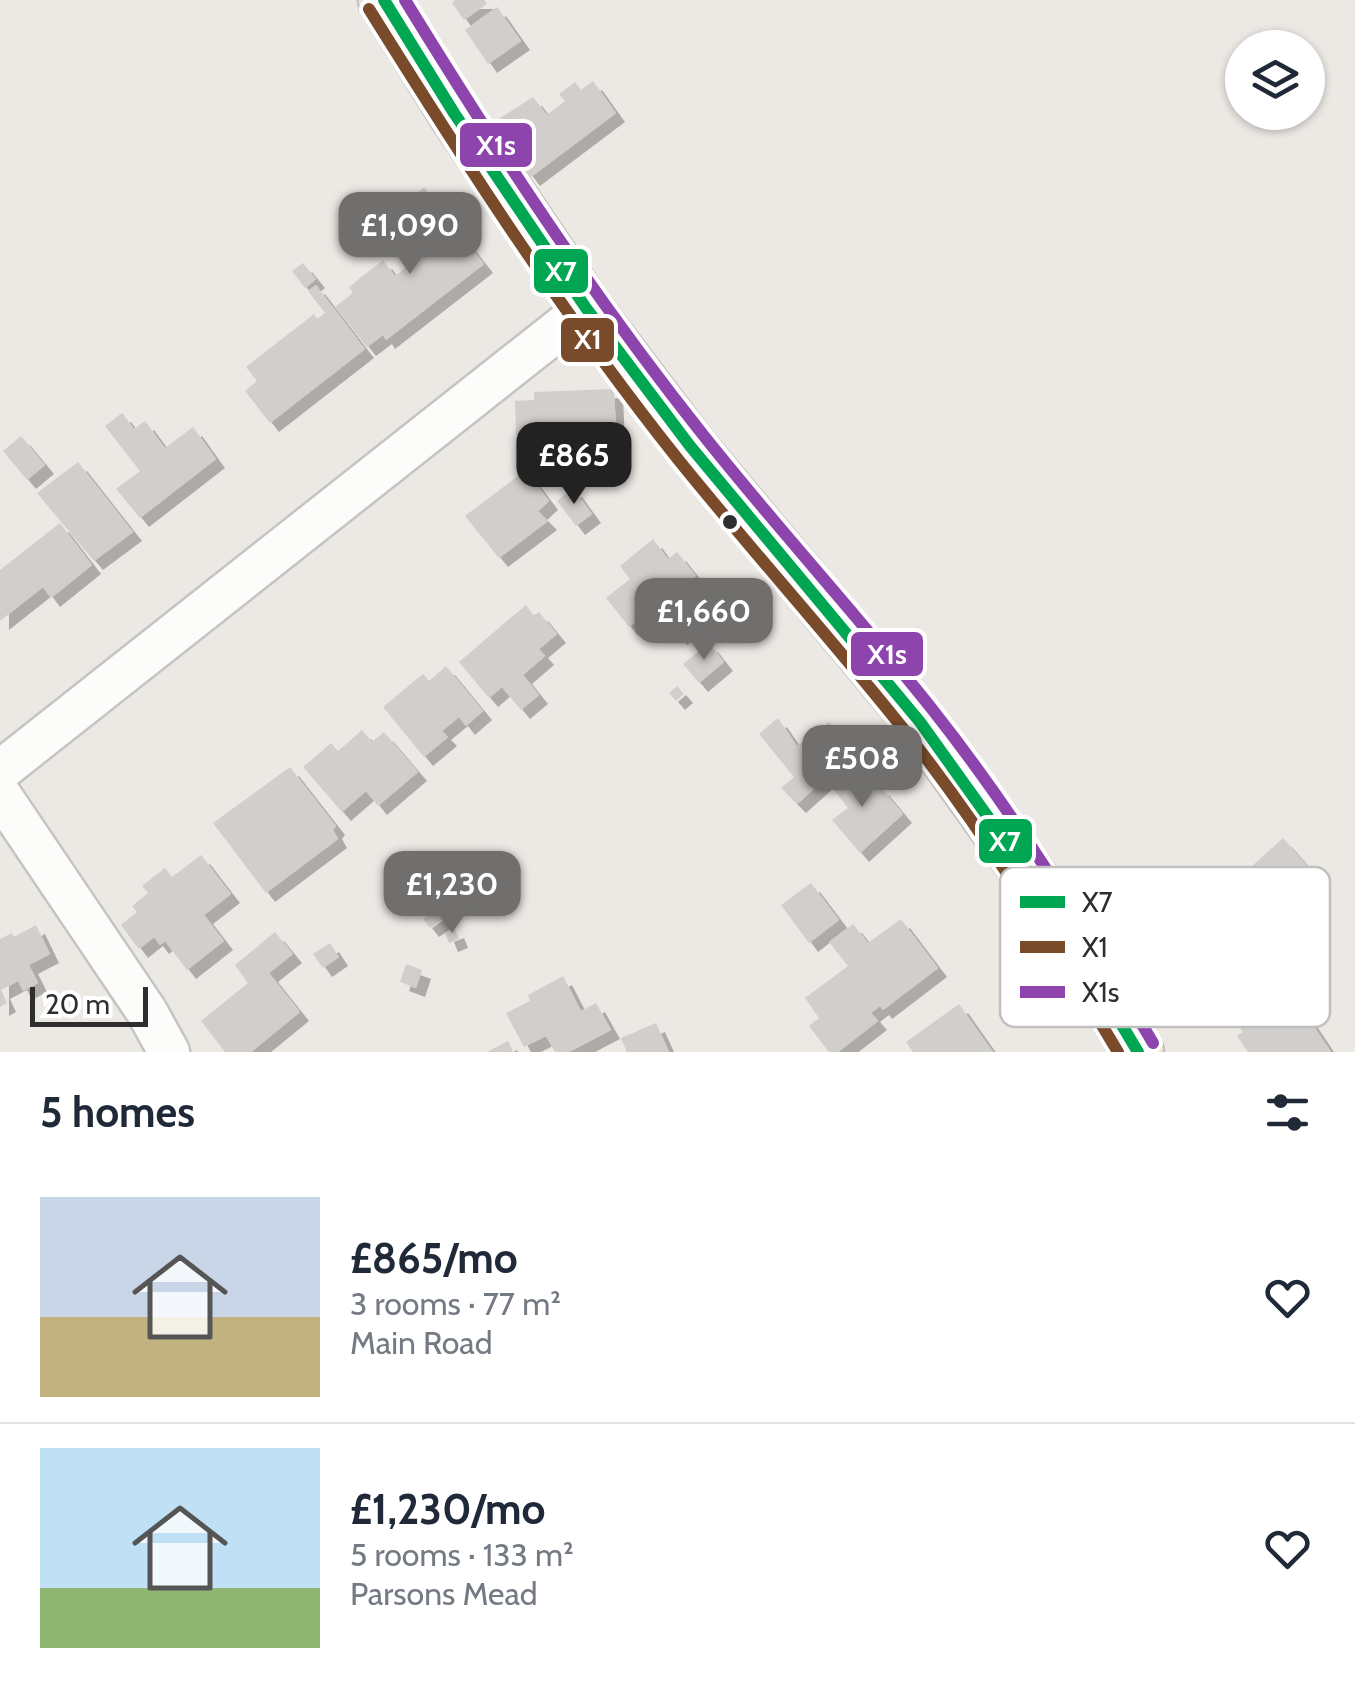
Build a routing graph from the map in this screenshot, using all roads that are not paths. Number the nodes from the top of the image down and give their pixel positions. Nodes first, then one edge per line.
1 (384, 0) edge
2 (586, 308) junction
3 (0, 771) edge
4 (0, 794) edge
5 (1024, 867) edge
6 (1123, 1027) edge
7 (168, 1052) edge
8 (1138, 1052) edge

1 - 2 main road
2 - 3 street
2 - 5 main road
4 - 7 street
6 - 8 main road

